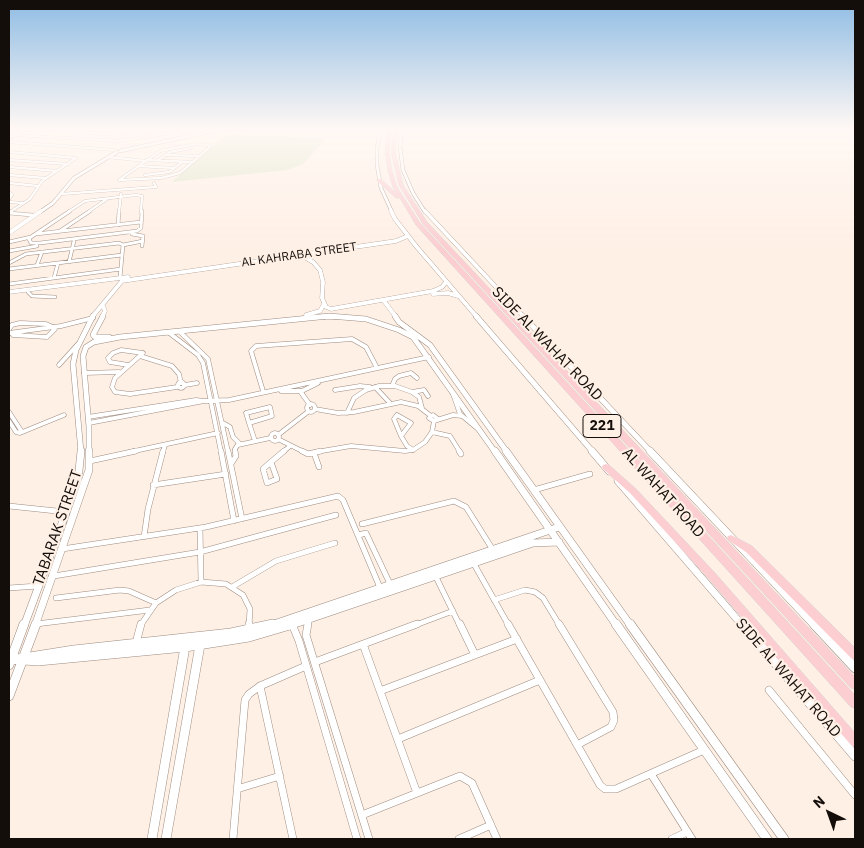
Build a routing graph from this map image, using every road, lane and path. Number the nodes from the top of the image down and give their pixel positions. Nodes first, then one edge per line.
1 (41, 170) edge
2 (85, 170) joint
3 (133, 170) edge
4 (152, 170) edge
5 (172, 170) edge
6 (183, 170) edge
7 (378, 170) edge
8 (391, 170) edge
9 (397, 170) edge
10 (403, 170) edge
11 (58, 171) joint
12 (9, 175) edge
13 (145, 175) junction
14 (45, 178) junction
15 (154, 178) junction
16 (138, 180) junction
17 (379, 180) junction
18 (9, 183) edge
19 (153, 185) junction
20 (38, 186) junction
21 (122, 190) junction
22 (9, 192) edge
23 (62, 194) junction
24 (121, 197) junction
25 (108, 198) junction
26 (401, 199) junction
27 (9, 200) edge
28 (24, 204) junction
29 (9, 213) edge
30 (32, 215) junction
31 (141, 222) junction
32 (118, 225) junction
33 (11, 230) edge
34 (59, 232) junction
35 (33, 236) junction
36 (408, 236) junction
37 (143, 240) junction
38 (74, 241) junction
39 (9, 242) edge
40 (123, 245) junction
41 (142, 246) dead end
42 (72, 248) junction
43 (9, 251) edge
44 (42, 252) junction
45 (122, 255) junction
46 (301, 255) junction
47 (69, 262) junction
48 (9, 263) edge
49 (58, 263) junction
50 (38, 265) junction
51 (9, 269) edge
52 (121, 269) junction
53 (54, 278) junction
54 (121, 280) junction
55 (446, 282) junction
56 (9, 284) edge
57 (114, 290) junction
58 (28, 292) junction
59 (9, 294) edge
60 (459, 296) junction
61 (55, 297) dead end
62 (386, 303) junction
63 (324, 304) junction
64 (103, 306) junction
65 (348, 308) junction
66 (349, 317) junction
67 (93, 318) junction
68 (391, 319) junction
69 (380, 322) junction
70 (239, 324) junction
71 (9, 329) edge
72 (55, 329) junction
73 (406, 330) junction
74 (179, 331) junction
75 (168, 332) junction
76 (10, 334) edge
77 (120, 338) junction
78 (78, 344) junction
79 (140, 356) junction
80 (428, 356) junction
81 (390, 364) junction
82 (60, 365) dead end
83 (128, 365) junction
84 (376, 366) junction
85 (120, 372) junction
86 (106, 373) junction
87 (84, 376) junction
88 (115, 378) junction
89 (417, 378) dead end
90 (321, 381) junction
91 (197, 382) dead end
92 (181, 385) junction
93 (392, 386) junction
94 (374, 387) junction
95 (263, 390) junction
96 (278, 390) junction
97 (302, 390) junction
98 (334, 390) dead end
99 (453, 390) junction
100 (412, 392) junction
101 (428, 396) dead end
102 (86, 397) junction
103 (419, 397) junction
104 (77, 399) junction
105 (210, 401) junction
106 (218, 401) junction
107 (390, 403) junction
108 (407, 403) junction
109 (309, 408) junction
110 (422, 408) junction
111 (458, 409) junction
112 (9, 412) edge
113 (347, 413) junction
114 (64, 415) dead end
115 (462, 416) junction
116 (436, 419) junction
117 (9, 421) edge
118 (89, 422) junction
119 (223, 423) junction
120 (249, 423) junction
121 (79, 430) junction
122 (22, 432) junction
123 (432, 432) junction
124 (218, 433) junction
125 (483, 433) junction
126 (402, 436) junction
127 (278, 437) junction
128 (226, 438) junction
129 (219, 440) junction
130 (255, 441) junction
131 (238, 443) junction
132 (165, 445) junction
133 (290, 446) junction
134 (413, 450) junction
135 (90, 451) junction
136 (80, 453) junction
137 (314, 453) junction
138 (461, 454) dead end
139 (512, 460) junction
140 (90, 461) junction
141 (271, 462) dead end
142 (503, 463) junction
143 (231, 464) junction
144 (320, 467) dead end
145 (606, 467) junction
146 (226, 474) junction
147 (590, 474) dead end
148 (153, 486) junction
149 (534, 490) junction
150 (9, 506) edge
151 (66, 512) junction
152 (336, 515) dead end
153 (242, 519) junction
154 (234, 521) junction
155 (362, 524) dead end
156 (559, 527) junction
157 (200, 528) junction
158 (550, 530) junction
159 (359, 535) junction
160 (144, 537) junction
161 (731, 538) junction
162 (559, 542) junction
163 (335, 543) dead end
164 (62, 549) junction
165 (493, 550) junction
166 (200, 552) junction
167 (474, 564) junction
168 (54, 576) junction
169 (436, 577) junction
170 (200, 582) junction
171 (38, 586) junction
172 (232, 587) junction
173 (9, 588) edge
174 (392, 588) junction
175 (382, 591) junction
176 (56, 598) dead end
177 (45, 599) junction
178 (494, 600) junction
179 (33, 601) junction
180 (156, 603) junction
181 (150, 610) junction
182 (453, 611) junction
183 (622, 613) junction
184 (611, 617) junction
185 (308, 620) junction
186 (291, 622) junction
187 (36, 624) junction
188 (249, 630) junction
189 (306, 635) junction
190 (297, 637) junction
191 (517, 639) junction
192 (136, 644) junction
193 (363, 644) junction
194 (200, 646) junction
195 (185, 647) junction
196 (475, 655) junction
197 (855, 655) edge
198 (22, 659) junction
199 (315, 662) junction
200 (10, 663) edge
201 (306, 666) junction
202 (855, 668) edge
203 (540, 680) junction
204 (855, 684) edge
205 (260, 686) junction
206 (769, 690) dead end
207 (380, 691) junction
208 (9, 696) edge
209 (855, 703) edge
210 (398, 739) junction
211 (855, 741) edge
212 (577, 745) junction
213 (704, 750) junction
214 (855, 756) edge
215 (650, 774) junction
216 (280, 776) junction
217 (238, 788) junction
218 (417, 792) junction
219 (855, 795) edge
220 (362, 815) junction
221 (491, 825) junction
222 (366, 831) junction
223 (687, 832) junction
224 (356, 837) edge
225 (152, 839) edge
226 (166, 839) edge
227 (233, 839) edge
228 (293, 839) edge
229 (369, 839) edge
230 (459, 839) edge
231 (497, 839) edge
232 (672, 839) edge
233 (692, 839) edge
234 (767, 839) edge
235 (784, 839) edge

1 - 11 street
2 - 23 street
2 - 30 street
3 - 16 street
4 - 13 street
5 - 13 street
6 - 15 street
7 - 17 street, SIDE AL WAHAT ROAD
8 - 26 highway, AL WAHAT ROAD / 221
9 - 204 highway, AL WAHAT ROAD / 221
10 - 161 street, SIDE AL WAHAT ROAD
11 - 14 street
12 - 14 street
13 - 16 street
14 - 20 street
15 - 16 street
15 - 19 street
17 - 26 highway
17 - 36 street, SIDE AL WAHAT ROAD
18 - 20 street
19 - 21 street
19 - 23 street
20 - 28 street
21 - 23 street
21 - 24 street
22 - 27 street
23 - 33 street
24 - 25 street
24 - 31 street
24 - 32 street
25 - 34 street
25 - 35 street
26 - 209 highway, AL WAHAT ROAD / 221
27 - 28 street
28 - 29 street
29 - 30 street
30 - 33 street
31 - 32 street
31 - 35 street
32 - 34 street
34 - 35 street
35 - 39 street
36 - 46 street, AL KAHRABA STREET
36 - 55 street, SIDE AL WAHAT ROAD
37 - 38 street
37 - 40 street
37 - 41 street
38 - 42 street
38 - 43 street
40 - 42 street
40 - 45 street
42 - 44 street
42 - 47 street
44 - 48 street
44 - 50 street
45 - 47 street
45 - 52 street
46 - 54 street, AL KAHRABA STREET
46 - 63 street
47 - 49 street
49 - 50 street
49 - 53 street
50 - 51 street
52 - 53 street
52 - 54 street
53 - 56 street
54 - 57 street, TABARAK STREET
54 - 59 street, AL KAHRABA STREET
55 - 60 street, SIDE AL WAHAT ROAD
55 - 62 street
57 - 58 street, AL KAHRABA STREET
57 - 64 street, TABARAK STREET
58 - 59 street, AL KAHRABA STREET
58 - 61 street
60 - 62 street
60 - 145 street, SIDE AL WAHAT ROAD
62 - 65 street
62 - 68 street
63 - 65 street
63 - 70 street
64 - 67 street, TABARAK STREET
64 - 77 street, TABARAK STREET
65 - 66 street
66 - 69 street
66 - 70 street
67 - 72 street
67 - 78 street, TABARAK STREET
68 - 69 street
68 - 73 street
69 - 73 street
70 - 74 street
71 - 72 street
72 - 76 street
72 - 76 street
73 - 80 street
73 - 139 street
74 - 75 street
74 - 106 street
75 - 77 street
75 - 105 street
77 - 87 street, TABARAK STREET
78 - 82 street
78 - 104 street, TABARAK STREET
79 - 83 street
79 - 83 street
79 - 92 street
80 - 81 street
80 - 99 street
81 - 84 street
81 - 90 street
83 - 85 street
84 - 95 street
84 - 95 street
85 - 86 street
85 - 88 street
86 - 87 street
86 - 88 street
87 - 102 street, TABARAK STREET
88 - 92 street
89 - 93 street
90 - 96 street
90 - 97 street
91 - 92 street
93 - 94 street
93 - 100 street
94 - 98 street
94 - 107 street
94 - 113 street
95 - 106 street
96 - 97 street
96 - 106 street
97 - 109 street
99 - 111 street
99 - 125 street
100 - 101 street
100 - 103 street
102 - 104 street
102 - 118 street, TABARAK STREET
103 - 108 street
103 - 110 street
104 - 121 street, TABARAK STREET
105 - 106 street
105 - 118 street
105 - 124 street
106 - 119 street
107 - 108 street
107 - 113 street
108 - 110 street
109 - 113 street
109 - 127 street
110 - 116 street
111 - 115 street
111 - 116 street
112 - 122 street
114 - 122 street
115 - 116 street
115 - 125 street
116 - 123 street
117 - 122 street
118 - 121 street
118 - 135 street, TABARAK STREET
119 - 128 street
119 - 131 street
120 - 120 street
120 - 130 street
121 - 136 street, TABARAK STREET
123 - 134 street
123 - 138 street
124 - 129 street
124 - 132 street
125 - 142 street
126 - 126 street
126 - 134 street
127 - 130 street
127 - 133 street
128 - 129 street
128 - 143 street
129 - 146 street
130 - 131 street
131 - 143 street
132 - 140 street
132 - 148 street
133 - 137 street
133 - 141 street
134 - 137 street
135 - 136 street
135 - 140 street, TABARAK STREET
136 - 151 street, TABARAK STREET
137 - 144 street
139 - 142 street
139 - 149 street
140 - 164 street, TABARAK STREET
142 - 158 street
143 - 153 street
145 - 211 highway
145 - 214 street, SIDE AL WAHAT ROAD
146 - 148 street
146 - 154 street
147 - 149 street
148 - 160 street
149 - 156 street
150 - 151 street
151 - 171 street, TABARAK STREET
152 - 166 street
153 - 154 street
153 - 159 street
154 - 157 street
155 - 165 street
156 - 158 street
156 - 183 street
157 - 160 street
157 - 166 street
158 - 162 street
158 - 165 street
159 - 174 street
159 - 175 street
160 - 164 street
161 - 197 highway
161 - 202 street, SIDE AL WAHAT ROAD
162 - 167 street
162 - 184 street
163 - 172 street
164 - 168 street, TABARAK STREET
165 - 174 street
166 - 168 street
166 - 170 street
167 - 169 street
167 - 178 street
168 - 177 street, TABARAK STREET
169 - 174 street
169 - 182 street
170 - 172 street
170 - 180 street
171 - 173 street
171 - 179 street, TABARAK STREET
172 - 188 street
174 - 175 street
175 - 185 street
175 - 186 street
176 - 180 street
177 - 179 street
177 - 187 street, TABARAK STREET
178 - 191 street
178 - 212 street
179 - 200 street, TABARAK STREET
180 - 181 street
181 - 187 street
181 - 192 street
182 - 193 street
182 - 196 street
183 - 184 street
183 - 235 street
184 - 213 street
185 - 186 street
185 - 189 street
186 - 188 street
186 - 190 street
186 - 194 street
187 - 198 street, TABARAK STREET
188 - 192 street
189 - 190 street
189 - 199 street
190 - 201 street
191 - 196 street
191 - 203 street
192 - 198 street
193 - 199 street
193 - 207 street
194 - 195 street
194 - 226 street
195 - 198 street
195 - 225 street
196 - 207 street
198 - 200 street
198 - 208 street, TABARAK STREET
199 - 220 street
201 - 205 street
201 - 224 street
203 - 210 street
203 - 212 street
205 - 216 street
205 - 217 street
206 - 219 street
207 - 210 street
210 - 218 street
212 - 215 street
213 - 215 street
213 - 234 street
215 - 223 street
216 - 217 street
216 - 228 street
217 - 227 street
218 - 220 street
218 - 221 street
220 - 222 street
221 - 230 street
221 - 231 street
222 - 224 street
222 - 229 street
223 - 232 street
223 - 233 street

